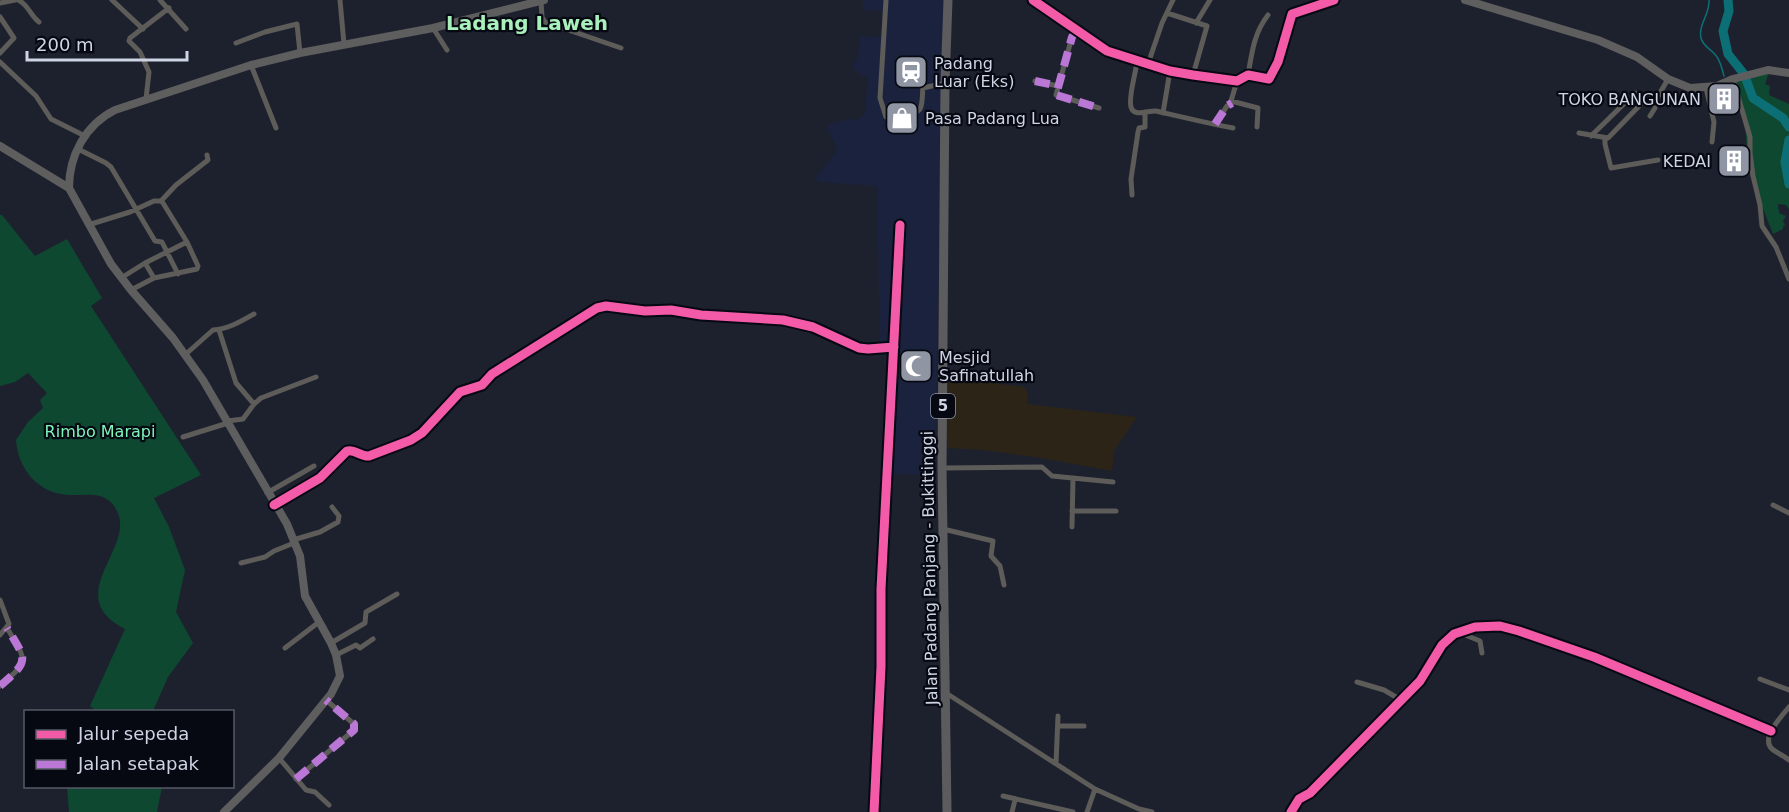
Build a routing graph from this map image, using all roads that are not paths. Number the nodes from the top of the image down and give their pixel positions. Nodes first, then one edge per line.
1 (16, 0) edge
2 (112, 0) edge
3 (160, 0) edge
4 (340, 0) edge
5 (542, 0) edge
6 (886, 0) edge
7 (948, 0) edge
8 (1033, 0) edge
9 (1048, 0) edge
10 (1173, 0) edge
11 (1210, 0) edge
12 (1334, 0) edge
13 (1465, 0) edge
14 (0, 3) edge
15 (1044, 7) junction
16 (169, 8) junction
17 (1167, 13) junction
18 (1268, 15) dead end
19 (0, 16) edge
20 (39, 22) dead end
21 (1196, 23) junction
22 (143, 28) junction
23 (433, 28) junction
24 (186, 29) dead end
25 (1077, 31) junction
26 (236, 43) dead end
27 (344, 44) junction
28 (621, 48) dead end
29 (447, 50) dead end
30 (0, 52) edge
31 (300, 53) junction
32 (1137, 61) junction
33 (0, 62) edge
34 (1148, 64) junction
35 (251, 65) junction
36 (1170, 71) junction
37 (1789, 73) edge
38 (1193, 75) junction
39 (1248, 75) junction
40 (1668, 79) junction
41 (1733, 79) junction
42 (1035, 81) dead end
43 (1237, 81) junction
44 (945, 83) junction
45 (1058, 86) junction
46 (1706, 88) junction
47 (1648, 98) junction
48 (146, 99) junction
49 (1656, 100) junction
50 (1232, 103) junction
51 (1099, 108) dead end
52 (1163, 113) junction
53 (1650, 116) dead end
54 (1144, 121) junction
55 (1215, 124) junction
56 (1257, 127) dead end
57 (276, 128) dead end
58 (1233, 128) dead end
59 (1579, 133) dead end
60 (85, 136) junction
61 (1591, 136) junction
62 (1605, 139) junction
63 (1712, 142) dead end
64 (0, 146) edge
65 (78, 149) junction
66 (207, 155) dead end
67 (1658, 160) dead end
68 (70, 168) junction
69 (56, 180) junction
70 (69, 188) junction
71 (1132, 195) dead end
72 (160, 201) junction
73 (137, 209) junction
74 (88, 225) junction
75 (900, 225) dead end
76 (188, 242) junction
77 (166, 253) junction
78 (145, 263) junction
79 (178, 274) junction
80 (121, 278) junction
81 (154, 278) junction
82 (1789, 279) edge
83 (131, 290) junction
84 (254, 314) dead end
85 (219, 330) junction
86 (894, 347) junction
87 (186, 354) junction
88 (316, 376) dead end
89 (254, 404) junction
90 (228, 422) junction
91 (183, 437) dead end
92 (314, 466) dead end
93 (942, 468) junction
94 (1073, 478) junction
95 (1113, 482) dead end
96 (267, 493) junction
97 (274, 505) junction
98 (1773, 506) dead end
99 (332, 507) dead end
100 (1072, 511) junction
101 (1116, 511) dead end
102 (1789, 513) edge
103 (1072, 527) dead end
104 (943, 529) junction
105 (293, 542) junction
106 (241, 563) dead end
107 (1004, 585) dead end
108 (397, 594) dead end
109 (0, 600) edge
110 (319, 622) junction
111 (8, 628) junction
112 (1458, 632) junction
113 (0, 635) edge
114 (373, 639) dead end
115 (332, 643) junction
116 (285, 648) dead end
117 (1482, 653) dead end
118 (336, 655) junction
119 (1760, 679) dead end
120 (1357, 682) dead end
121 (0, 686) edge
122 (1789, 690) edge
123 (946, 693) junction
124 (328, 697) junction
125 (1401, 700) junction
126 (1789, 707) edge
127 (1058, 716) dead end
128 (1058, 726) junction
129 (1084, 726) dead end
130 (1771, 731) junction
131 (279, 758) junction
132 (1789, 760) edge
133 (1056, 764) junction
134 (296, 779) junction
135 (1095, 789) junction
136 (1003, 796) dead end
137 (1015, 800) junction
138 (1033, 804) junction
139 (329, 805) dead end
140 (224, 812) edge
141 (874, 812) edge
142 (947, 812) edge
143 (1012, 812) edge
144 (1031, 812) edge
145 (1073, 812) edge
146 (1087, 812) edge
147 (1152, 812) edge
148 (1291, 812) edge

1 - 14 street
1 - 20 street
2 - 22 street
3 - 16 street
4 - 27 street
5 - 23 main road
5 - 28 street
6 - 44 street
7 - 44 highway, Jalan Padang Panjang - Bukittinggi / 5
8 - 15 street
9 - 15 street
10 - 17 street
11 - 21 street
12 - 39 street
13 - 40 main road
15 - 25 street
16 - 22 street
16 - 24 street
17 - 21 street
17 - 34 street
18 - 39 street
19 - 30 street
21 - 38 street
22 - 48 street
23 - 27 main road
23 - 29 street
25 - 32 street
25 - 45 street
26 - 31 street
27 - 31 main road
31 - 35 main road
32 - 34 street
32 - 54 street
33 - 60 street
34 - 36 street
35 - 48 main road
35 - 57 street
36 - 38 street
36 - 52 street
37 - 41 main road
38 - 43 street
39 - 43 street
40 - 46 main road
40 - 49 street
41 - 46 main road
41 - 82 street
42 - 45 street
43 - 50 street
44 - 93 highway, Jalan Padang Panjang - Bukittinggi / 5
45 - 51 street
46 - 63 street
47 - 49 street
47 - 61 street
47 - 62 street
48 - 60 main road
49 - 53 street
50 - 55 street
50 - 56 street
52 - 54 street
52 - 55 street
54 - 71 street
55 - 58 street
59 - 61 street
60 - 65 main road
61 - 62 street
62 - 67 street
64 - 69 main road
65 - 68 main road
65 - 73 street
66 - 72 street
68 - 69 main road
68 - 70 main road
69 - 70 main road
70 - 74 main road
72 - 73 street
72 - 76 street
73 - 74 street
73 - 77 street
74 - 80 main road
75 - 86 street
76 - 77 street
76 - 79 street
77 - 78 street
77 - 79 street
78 - 80 street
78 - 81 street
79 - 81 street
80 - 83 main road
81 - 83 street
83 - 87 main road
84 - 85 street
85 - 87 street
85 - 89 street
86 - 97 street
86 - 141 street
87 - 90 main road
88 - 89 street
89 - 90 street
90 - 91 street
90 - 96 main road
92 - 96 street
93 - 94 street
93 - 104 highway, Jalan Padang Panjang - Bukittinggi / 5
94 - 95 street
94 - 100 street
96 - 97 main road
97 - 105 main road
98 - 102 street
99 - 105 street
100 - 101 street
100 - 103 street
104 - 107 street
104 - 123 highway, Jalan Padang Panjang - Bukittinggi / 5
105 - 106 street
105 - 110 main road
108 - 115 street
109 - 111 street
110 - 115 main road
110 - 116 street
111 - 113 street
111 - 121 street
112 - 117 street
112 - 125 street
112 - 130 street
114 - 118 street
115 - 118 main road
118 - 124 main road
119 - 122 street
120 - 125 street
123 - 133 street
123 - 142 highway, Jalan Padang Panjang - Bukittinggi / 5
124 - 131 main road
124 - 134 street
125 - 148 street
126 - 130 street
127 - 128 street
128 - 129 street
128 - 133 street
130 - 132 street
131 - 134 street
131 - 140 main road
133 - 135 street
134 - 139 street
135 - 146 street
135 - 147 street
136 - 137 street
137 - 138 street
137 - 143 street
138 - 144 street
138 - 145 street

